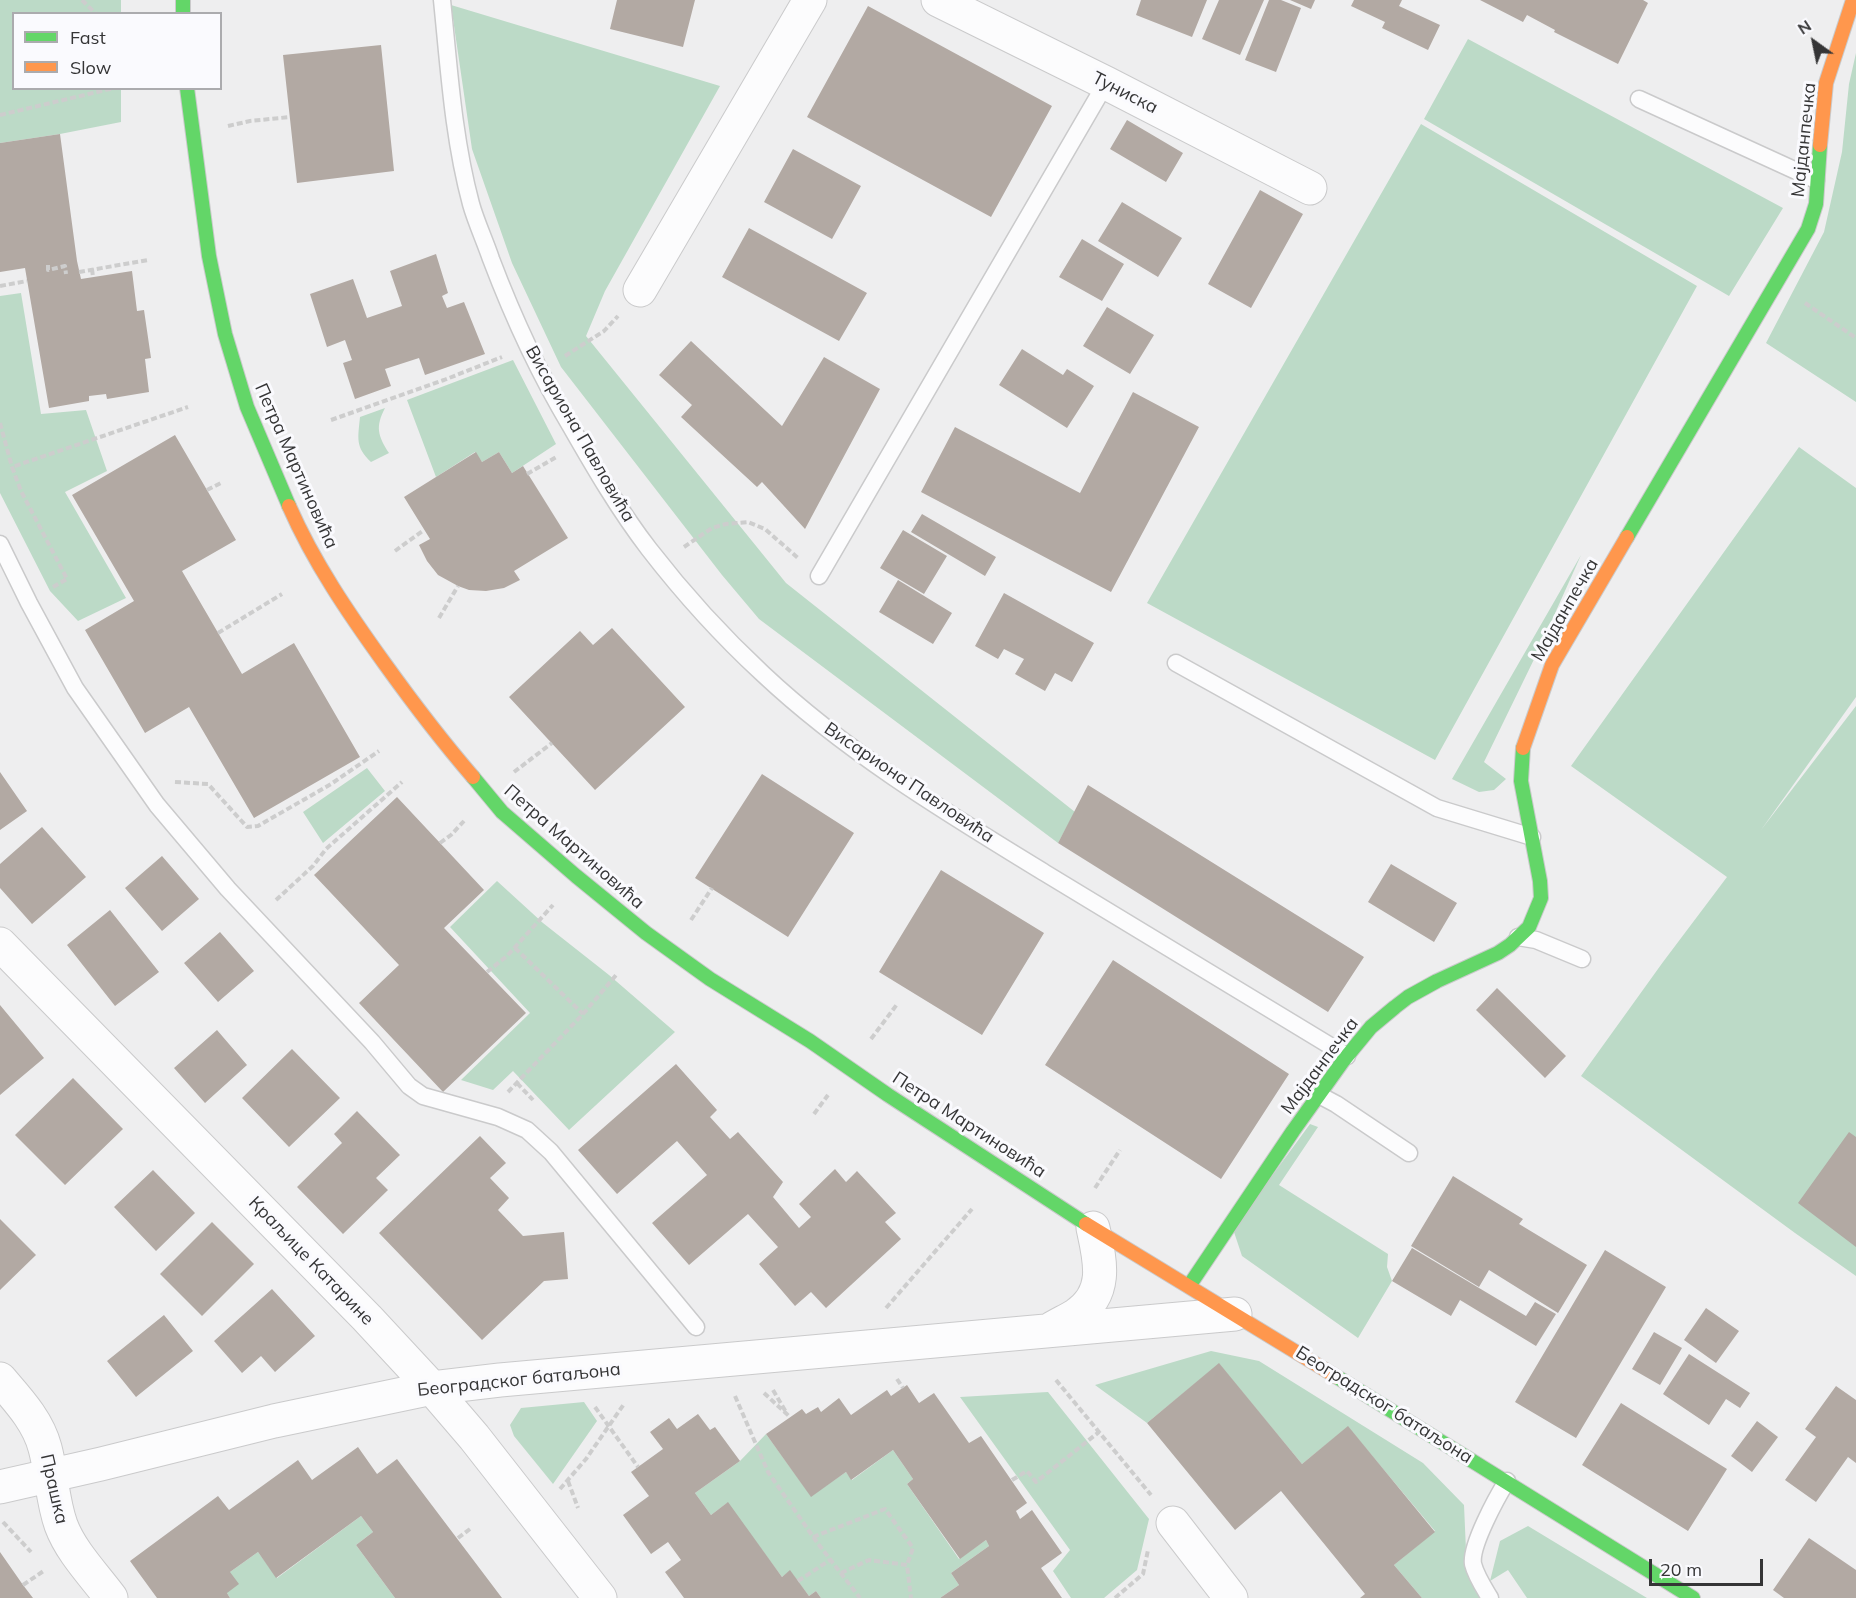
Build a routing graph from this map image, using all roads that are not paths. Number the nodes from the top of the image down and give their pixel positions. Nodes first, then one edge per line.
1 (442, 0) edge
2 (810, 0) edge
3 (938, 0) edge
4 (1853, 0) edge
5 (1106, 83) junction
6 (187, 90) edge
7 (1639, 99) dead end
8 (1816, 180) junction
9 (1310, 188) dead end
10 (640, 290) dead end
11 (0, 544) edge
12 (819, 576) road end
13 (1176, 663) dead end
14 (1532, 837) junction
15 (1518, 937) junction
16 (0, 944) edge
17 (1582, 959) dead end
18 (1347, 1056) junction
19 (1319, 1095) junction
20 (1409, 1153) dead end
21 (1093, 1228) junction
22 (1189, 1287) junction
23 (1235, 1314) junction
24 (696, 1327) dead end
25 (1046, 1331) junction
26 (0, 1379) edge
27 (432, 1388) junction
28 (51, 1476) junction
29 (1507, 1481) junction
30 (0, 1487) edge
31 (1173, 1523) road end
32 (111, 1598) edge
33 (600, 1598) edge
34 (1231, 1598) edge
35 (1490, 1598) edge
36 (1693, 1598) edge

1 - 18 lane, Висариона Павловића
2 - 10 street
3 - 5 street, Туниска
4 - 8 street, Мајданпечка
5 - 9 street, Туниска
5 - 12 lane
6 - 21 street, Петра Мартиновића
7 - 8 lane
8 - 14 street, Мајданпечка
11 - 24 lane
13 - 14 lane
14 - 15 street, Мајданпечка
15 - 17 lane
15 - 18 street, Мајданпечка
16 - 27 street, Краљице Катарине
18 - 19 street, Мајданпечка
19 - 20 lane
19 - 22 street, Мајданпечка
21 - 22 street, Петра Мартиновића
21 - 25 street, Београдског батаљона
22 - 23 street, Петра Мартиновића
23 - 25 street, Београдског батаљона
23 - 29 street, Београдског батаљона
25 - 27 street, Београдског батаљона
26 - 28 street, Прашка
27 - 28 street, Београдског батаљона
27 - 33 street, Краљице Катарине
28 - 30 street, Београдског батаљона
28 - 32 street, Прашка
29 - 35 lane
29 - 36 street, Београдског батаљона
31 - 34 street

